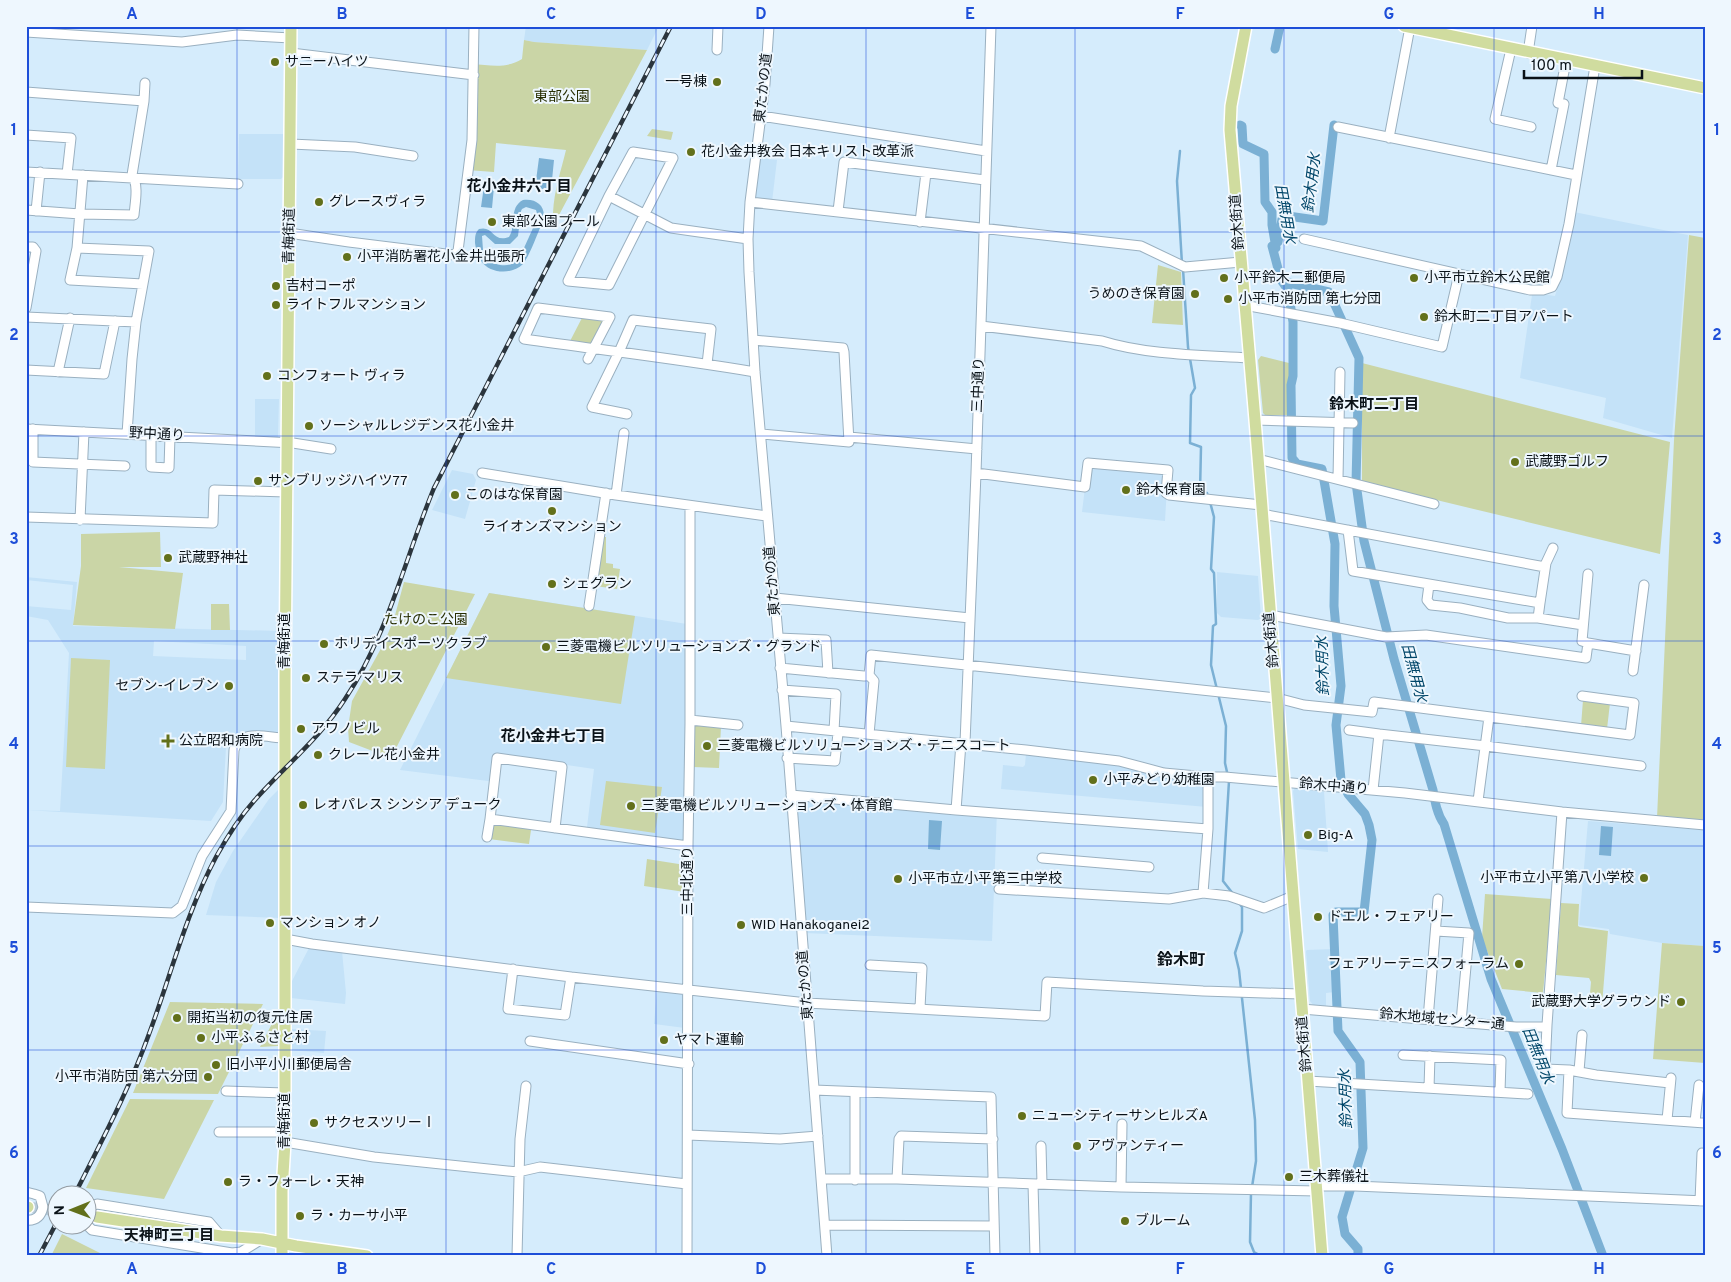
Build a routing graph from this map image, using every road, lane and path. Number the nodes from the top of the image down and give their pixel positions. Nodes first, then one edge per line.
1 (474, 26) edge
2 (718, 26) edge
3 (769, 26) edge
4 (991, 26) edge
5 (1246, 26) edge
6 (1532, 26) edge
7 (1407, 27) edge
8 (1425, 28) edge
9 (58, 30) edge
10 (26, 32) edge
11 (291, 32) edge
12 (1511, 49) junction
13 (717, 50) dead end
14 (291, 53) junction
15 (1528, 53) junction
16 (1566, 61) junction
17 (1595, 66) junction
18 (474, 74) junction
19 (145, 83) dead end
20 (1705, 88) edge
21 (26, 92) edge
22 (144, 101) junction
23 (761, 116) junction
24 (1338, 127) dead end
25 (1531, 127) dead end
26 (26, 135) edge
27 (1389, 138) junction
28 (291, 144) junction
29 (986, 151) junction
30 (413, 156) dead end
31 (1551, 170) junction
32 (26, 172) edge
33 (40, 172) junction
34 (926, 173) junction
35 (67, 174) junction
36 (83, 175) junction
37 (1576, 175) junction
38 (134, 178) junction
39 (985, 180) junction
40 (238, 184) dead end
41 (609, 196) junction
42 (750, 202) junction
43 (26, 210) edge
44 (36, 211) junction
45 (838, 211) junction
46 (80, 214) junction
47 (646, 214) junction
48 (920, 222) junction
49 (984, 228) junction
50 (289, 233) junction
51 (1304, 238) dead end
52 (748, 239) junction
53 (26, 247) edge
54 (77, 248) junction
55 (1241, 262) junction
56 (1459, 274) junction
57 (143, 284) junction
58 (1244, 305) junction
59 (26, 308) edge
60 (26, 317) edge
61 (70, 318) junction
62 (115, 321) junction
63 (136, 322) junction
64 (981, 326) junction
65 (753, 340) junction
66 (594, 349) junction
67 (619, 352) junction
68 (1249, 358) junction
69 (588, 360) dead end
70 (707, 364) junction
71 (26, 370) edge
72 (58, 372) junction
73 (755, 372) junction
74 (1340, 372) dead end
75 (627, 414) dead end
76 (1255, 420) junction
77 (1340, 423) junction
78 (1353, 423) dead end
79 (30, 429) edge
80 (84, 432) junction
81 (624, 433) dead end
82 (127, 434) junction
83 (761, 434) junction
84 (150, 435) junction
85 (170, 436) junction
86 (849, 437) junction
87 (287, 442) junction
88 (331, 449) dead end
89 (977, 449) junction
90 (1258, 459) junction
91 (82, 465) junction
92 (125, 466) dead end
93 (482, 472) dead end
94 (976, 473) junction
95 (1338, 479) junction
96 (286, 492) junction
97 (606, 493) junction
98 (616, 495) junction
99 (1434, 504) dead end
100 (690, 506) junction
101 (1261, 510) junction
102 (767, 516) junction
103 (26, 518) edge
104 (80, 520) junction
105 (1348, 530) junction
106 (1553, 548) dead end
107 (1545, 567) junction
108 (1588, 574) dead end
109 (1429, 585) junction
110 (1644, 585) dead end
111 (775, 598) junction
112 (1540, 603) junction
113 (589, 606) dead end
114 (1270, 616) junction
115 (970, 618) junction
116 (1538, 618) junction
117 (1583, 624) junction
118 (778, 638) junction
119 (1588, 643) junction
120 (1636, 650) junction
121 (968, 665) junction
122 (780, 668) junction
123 (1633, 671) dead end
124 (828, 673) junction
125 (869, 676) junction
126 (782, 690) junction
127 (1582, 696) dead end
128 (1277, 698) junction
129 (1489, 717) junction
130 (690, 720) junction
131 (738, 725) dead end
132 (786, 726) junction
133 (1349, 730) dead end
134 (836, 732) junction
135 (870, 734) junction
136 (1379, 734) junction
137 (286, 738) junction
138 (963, 743) junction
139 (1486, 746) junction
140 (787, 758) junction
141 (1642, 766) dead end
142 (1208, 778) junction
143 (1284, 782) junction
144 (1373, 790) junction
145 (791, 795) junction
146 (1478, 801) junction
147 (956, 810) junction
148 (1562, 812) junction
149 (490, 820) junction
150 (1705, 825) edge
151 (555, 828) junction
152 (1208, 829) junction
153 (486, 838) dead end
154 (688, 846) junction
155 (1042, 858) dead end
156 (1149, 867) dead end
157 (999, 889) dead end
158 (1202, 893) junction
159 (1293, 896) junction
160 (1438, 900) dead end
161 (26, 907) edge
162 (1436, 931) junction
163 (285, 939) junction
164 (870, 965) dead end
165 (513, 970) junction
166 (571, 977) junction
167 (689, 991) junction
168 (1300, 994) junction
169 (807, 1003) junction
170 (920, 1008) junction
171 (1302, 1009) junction
172 (1428, 1019) junction
173 (1461, 1022) junction
174 (1547, 1025) junction
175 (1582, 1035) dead end
176 (530, 1041) dead end
177 (1403, 1055) dead end
178 (1430, 1056) junction
179 (688, 1064) junction
180 (1568, 1070) junction
181 (1579, 1071) junction
182 (1308, 1082) junction
183 (1699, 1085) dead end
184 (526, 1086) dead end
185 (1429, 1088) junction
186 (814, 1090) junction
187 (226, 1091) dead end
188 (855, 1092) junction
189 (1500, 1092) junction
190 (285, 1094) junction
191 (1528, 1094) dead end
192 (1667, 1120) junction
193 (1700, 1122) edge
194 (1122, 1124) dead end
195 (219, 1132) dead end
196 (688, 1136) junction
197 (818, 1136) junction
198 (285, 1137) junction
199 (993, 1139) junction
200 (1041, 1146) dead end
201 (1701, 1153) edge
202 (518, 1172) junction
203 (897, 1179) junction
204 (822, 1180) junction
205 (855, 1180) junction
206 (994, 1183) junction
207 (687, 1184) junction
208 (1037, 1184) junction
209 (1121, 1188) junction
210 (1317, 1188) junction
211 (26, 1192) edge
212 (1702, 1201) edge
213 (98, 1204) edge
214 (98, 1217) edge
215 (26, 1220) edge
216 (825, 1225) junction
217 (994, 1226) junction
218 (98, 1231) edge
219 (221, 1236) junction
220 (262, 1239) junction
221 (282, 1243) junction
222 (282, 1256) edge
223 (367, 1256) edge
224 (517, 1256) edge
225 (687, 1256) edge
226 (827, 1256) edge
227 (995, 1256) edge
228 (1035, 1256) edge
229 (1322, 1256) edge

1 - 18 street
2 - 13 street
3 - 23 street, 東たかの道
4 - 29 street, 三中通り
5 - 55 main road, 鈴木街道
6 - 15 street
7 - 8 main road
7 - 27 street
8 - 12 main road
9 - 10 street
9 - 11 street
11 - 14 main road, 青梅街道
12 - 15 main road
12 - 25 street
14 - 18 street
14 - 28 main road, 青梅街道
15 - 16 main road
16 - 17 main road
16 - 31 street
17 - 20 main road
17 - 37 street
18 - 50 street
19 - 22 street
21 - 22 street
22 - 38 street
23 - 29 street
23 - 42 street, 東たかの道
24 - 27 street
26 - 35 street
27 - 31 street
28 - 30 street
28 - 50 main road, 青梅街道
29 - 39 street, 三中通り
31 - 37 street
32 - 33 street
33 - 35 street
33 - 44 street
34 - 39 street
34 - 45 street
34 - 48 street
35 - 36 street
36 - 38 street
36 - 46 street
37 - 56 street
38 - 40 street
38 - 46 street
39 - 49 street, 三中通り
41 - 47 street
41 - 47 street
41 - 47 street
42 - 45 street
42 - 52 street, 東たかの道
43 - 44 street
44 - 46 street
45 - 48 street
46 - 54 street
47 - 52 street
48 - 49 street
49 - 55 street
49 - 64 street, 三中通り
50 - 87 main road, 青梅街道
51 - 56 street
52 - 65 street, 東たかの道
53 - 59 street
54 - 57 street
54 - 57 street
55 - 58 main road, 鈴木街道
56 - 58 street
57 - 63 street
58 - 68 main road, 鈴木街道
60 - 61 street
61 - 62 street
61 - 72 street
62 - 63 street
62 - 72 street
63 - 82 street
64 - 68 street
64 - 89 street, 三中通り
65 - 73 street, 東たかの道
65 - 86 street
66 - 66 street
66 - 67 street
66 - 69 street
67 - 70 street
67 - 70 street
67 - 75 street
68 - 76 main road, 鈴木街道
70 - 73 street
71 - 72 street
73 - 83 street, 東たかの道
74 - 77 street
76 - 77 street
76 - 90 main road, 鈴木街道
77 - 78 street
77 - 95 street
79 - 80 street, 野中通り
79 - 91 street
80 - 82 street, 野中通り
80 - 91 street
81 - 98 street
82 - 84 street, 野中通り
83 - 86 street
83 - 102 street, 東たかの道
84 - 85 street, 野中通り
84 - 85 street
85 - 87 street, 野中通り
86 - 89 street
87 - 88 street, 野中通り
87 - 96 main road, 青梅街道
89 - 94 street, 三中通り
90 - 95 street
90 - 101 main road, 鈴木街道
91 - 92 street
91 - 104 street
93 - 97 street
94 - 101 street
94 - 115 street, 三中通り
95 - 99 street
96 - 104 street
96 - 137 main road, 青梅街道
97 - 98 street
97 - 113 street
98 - 100 street
100 - 102 street
100 - 130 street, 三中北通り
101 - 105 street
101 - 114 main road, 鈴木街道
102 - 111 street, 東たかの道
103 - 104 street
105 - 107 street
105 - 109 street
106 - 107 street
107 - 112 street
108 - 117 street
109 - 112 street
109 - 116 street
110 - 120 street
111 - 115 street
111 - 118 street, 東たかの道
112 - 116 street
114 - 119 street
114 - 128 main road, 鈴木街道
115 - 121 street, 三中通り
116 - 117 street
117 - 119 street
118 - 122 street, 東たかの道
118 - 124 street
119 - 120 street
120 - 123 street
121 - 125 street
121 - 128 street
121 - 138 street, 三中通り
122 - 124 street
122 - 126 street, 東たかの道
124 - 125 street
125 - 135 street
126 - 132 street, 東たかの道
126 - 134 street
127 - 129 street
128 - 129 street
128 - 143 main road, 鈴木街道
129 - 139 street
130 - 131 street
130 - 154 street, 三中北通り
132 - 134 street, 鈴木中通り
132 - 140 street, 東たかの道
133 - 136 street
134 - 135 street, 鈴木中通り
134 - 140 street
135 - 138 street, 鈴木中通り
136 - 139 street
136 - 144 street
137 - 161 street
137 - 163 main road, 青梅街道
138 - 142 street, 鈴木中通り
138 - 147 street, 三中通り
139 - 141 street
139 - 146 street
140 - 145 street, 東たかの道
142 - 143 street, 鈴木中通り
142 - 152 street
143 - 144 street, 鈴木中通り
143 - 159 main road, 鈴木街道
144 - 146 street, 鈴木中通り
145 - 147 street
145 - 169 street, 東たかの道
146 - 148 street, 鈴木中通り
147 - 152 street
148 - 150 street, 鈴木中通り
148 - 174 street
149 - 151 street
149 - 151 street
149 - 153 street
151 - 154 street
152 - 158 street
154 - 167 street, 三中北通り
155 - 156 street
157 - 158 street
158 - 159 street
159 - 168 main road, 鈴木街道
160 - 162 street
162 - 172 street
162 - 173 street
163 - 165 street
163 - 190 main road, 青梅街道
164 - 170 street
165 - 166 street
165 - 166 street
166 - 167 street
167 - 169 street
167 - 179 street, 三中北通り
168 - 170 street
168 - 171 main road, 鈴木街道
169 - 170 street
169 - 186 street, 東たかの道
171 - 172 street, 鈴木地域センター通
171 - 182 main road, 鈴木街道
172 - 173 street, 鈴木地域センター通
173 - 174 street, 鈴木地域センター通
174 - 180 street
175 - 181 street
176 - 179 street
177 - 178 street
178 - 185 street
178 - 189 street
179 - 196 street, 三中北通り
180 - 181 street
180 - 192 street
181 - 192 street
182 - 185 street
182 - 210 main road, 鈴木街道
183 - 193 street
184 - 202 street
185 - 189 street
186 - 188 street
186 - 197 street, 東たかの道
187 - 190 street
188 - 199 street
188 - 205 street
189 - 191 street
190 - 198 main road, 青梅街道
192 - 193 street
194 - 209 street
195 - 198 street
196 - 197 street
196 - 207 street, 三中北通り
197 - 204 street, 東たかの道
198 - 202 street
198 - 221 main road, 青梅街道
199 - 203 street
199 - 206 street
200 - 208 street
201 - 212 street
202 - 207 street
202 - 224 street
203 - 205 street
203 - 206 street
204 - 205 street
204 - 216 street, 東たかの道
206 - 208 street
206 - 217 street
207 - 225 street, 三中北通り
208 - 209 street
208 - 228 street
209 - 210 street
210 - 212 street
210 - 229 main road, 鈴木街道
211 - 215 street
213 - 219 street
214 - 219 main road
216 - 217 street
216 - 226 street, 東たかの道
217 - 227 street
218 - 220 street
219 - 220 main road
220 - 221 main road
221 - 222 main road, 青梅街道
221 - 223 main road

